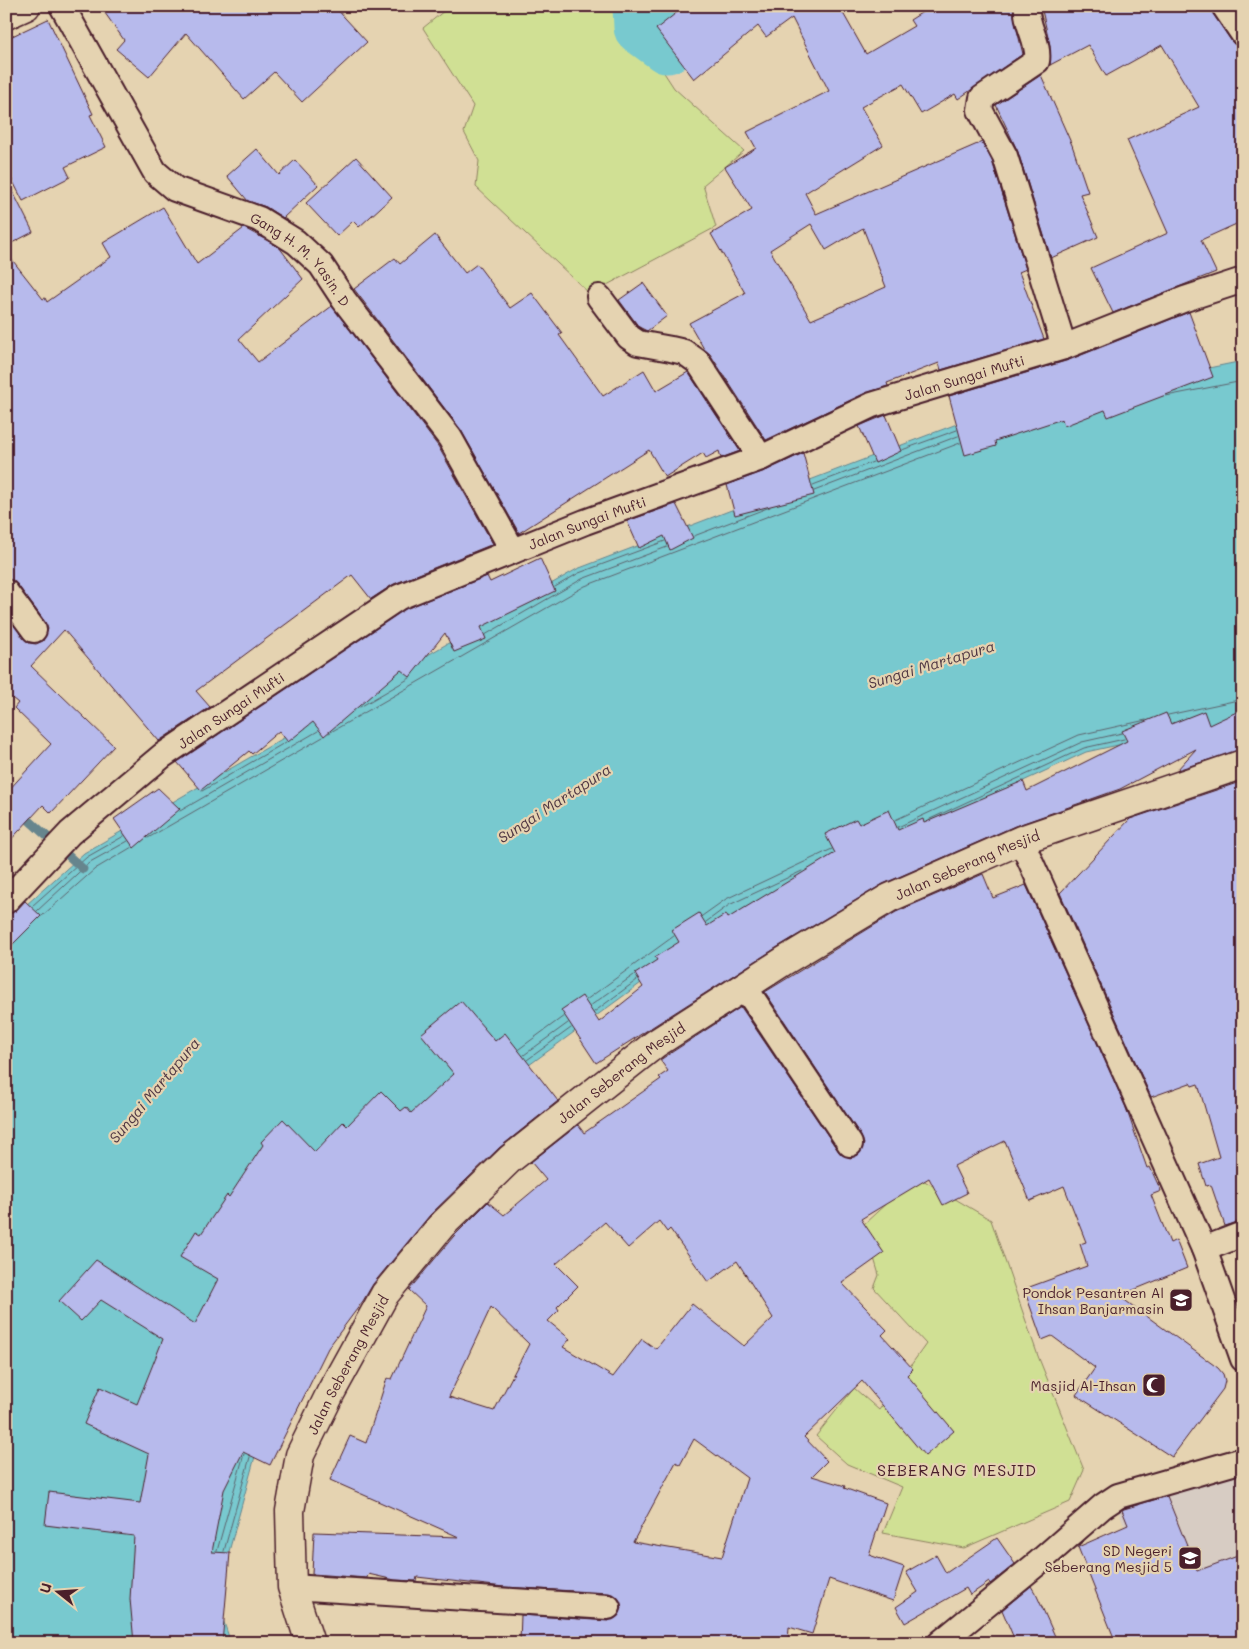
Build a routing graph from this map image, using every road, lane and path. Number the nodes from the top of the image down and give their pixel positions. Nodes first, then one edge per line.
1 (26, 6) edge
2 (62, 6) edge
3 (1027, 6) edge
4 (1224, 6) edge
5 (6, 15) edge
6 (1243, 34) edge
7 (1243, 280) edge
8 (599, 297) dead end
9 (1064, 347) junction
10 (761, 458) junction
11 (513, 551) junction
12 (6, 592) edge
13 (34, 630) dead end
14 (1243, 764) edge
15 (1021, 840) junction
16 (6, 900) edge
17 (744, 986) junction
18 (850, 1144) dead end
19 (1243, 1234) edge
20 (1204, 1249) junction
21 (1243, 1359) edge
22 (1243, 1460) edge
23 (292, 1586) junction
24 (608, 1607) dead end
25 (310, 1643) edge
26 (940, 1643) edge

1 - 5 street
2 - 11 street, Gang H. M. Yasin. D
3 - 9 street
4 - 6 street
7 - 9 street, Jalan Sungai Mufti
8 - 10 street
9 - 10 street, Jalan Sungai Mufti
10 - 11 street, Jalan Sungai Mufti
11 - 16 street, Jalan Sungai Mufti
12 - 13 street
14 - 15 street, Jalan Seberang Mesjid
15 - 17 street, Jalan Seberang Mesjid
15 - 20 street
17 - 18 street
17 - 23 street, Jalan Seberang Mesjid
19 - 20 street
20 - 21 street
22 - 26 street
23 - 24 street
23 - 25 street, Jalan Seberang Mesjid

